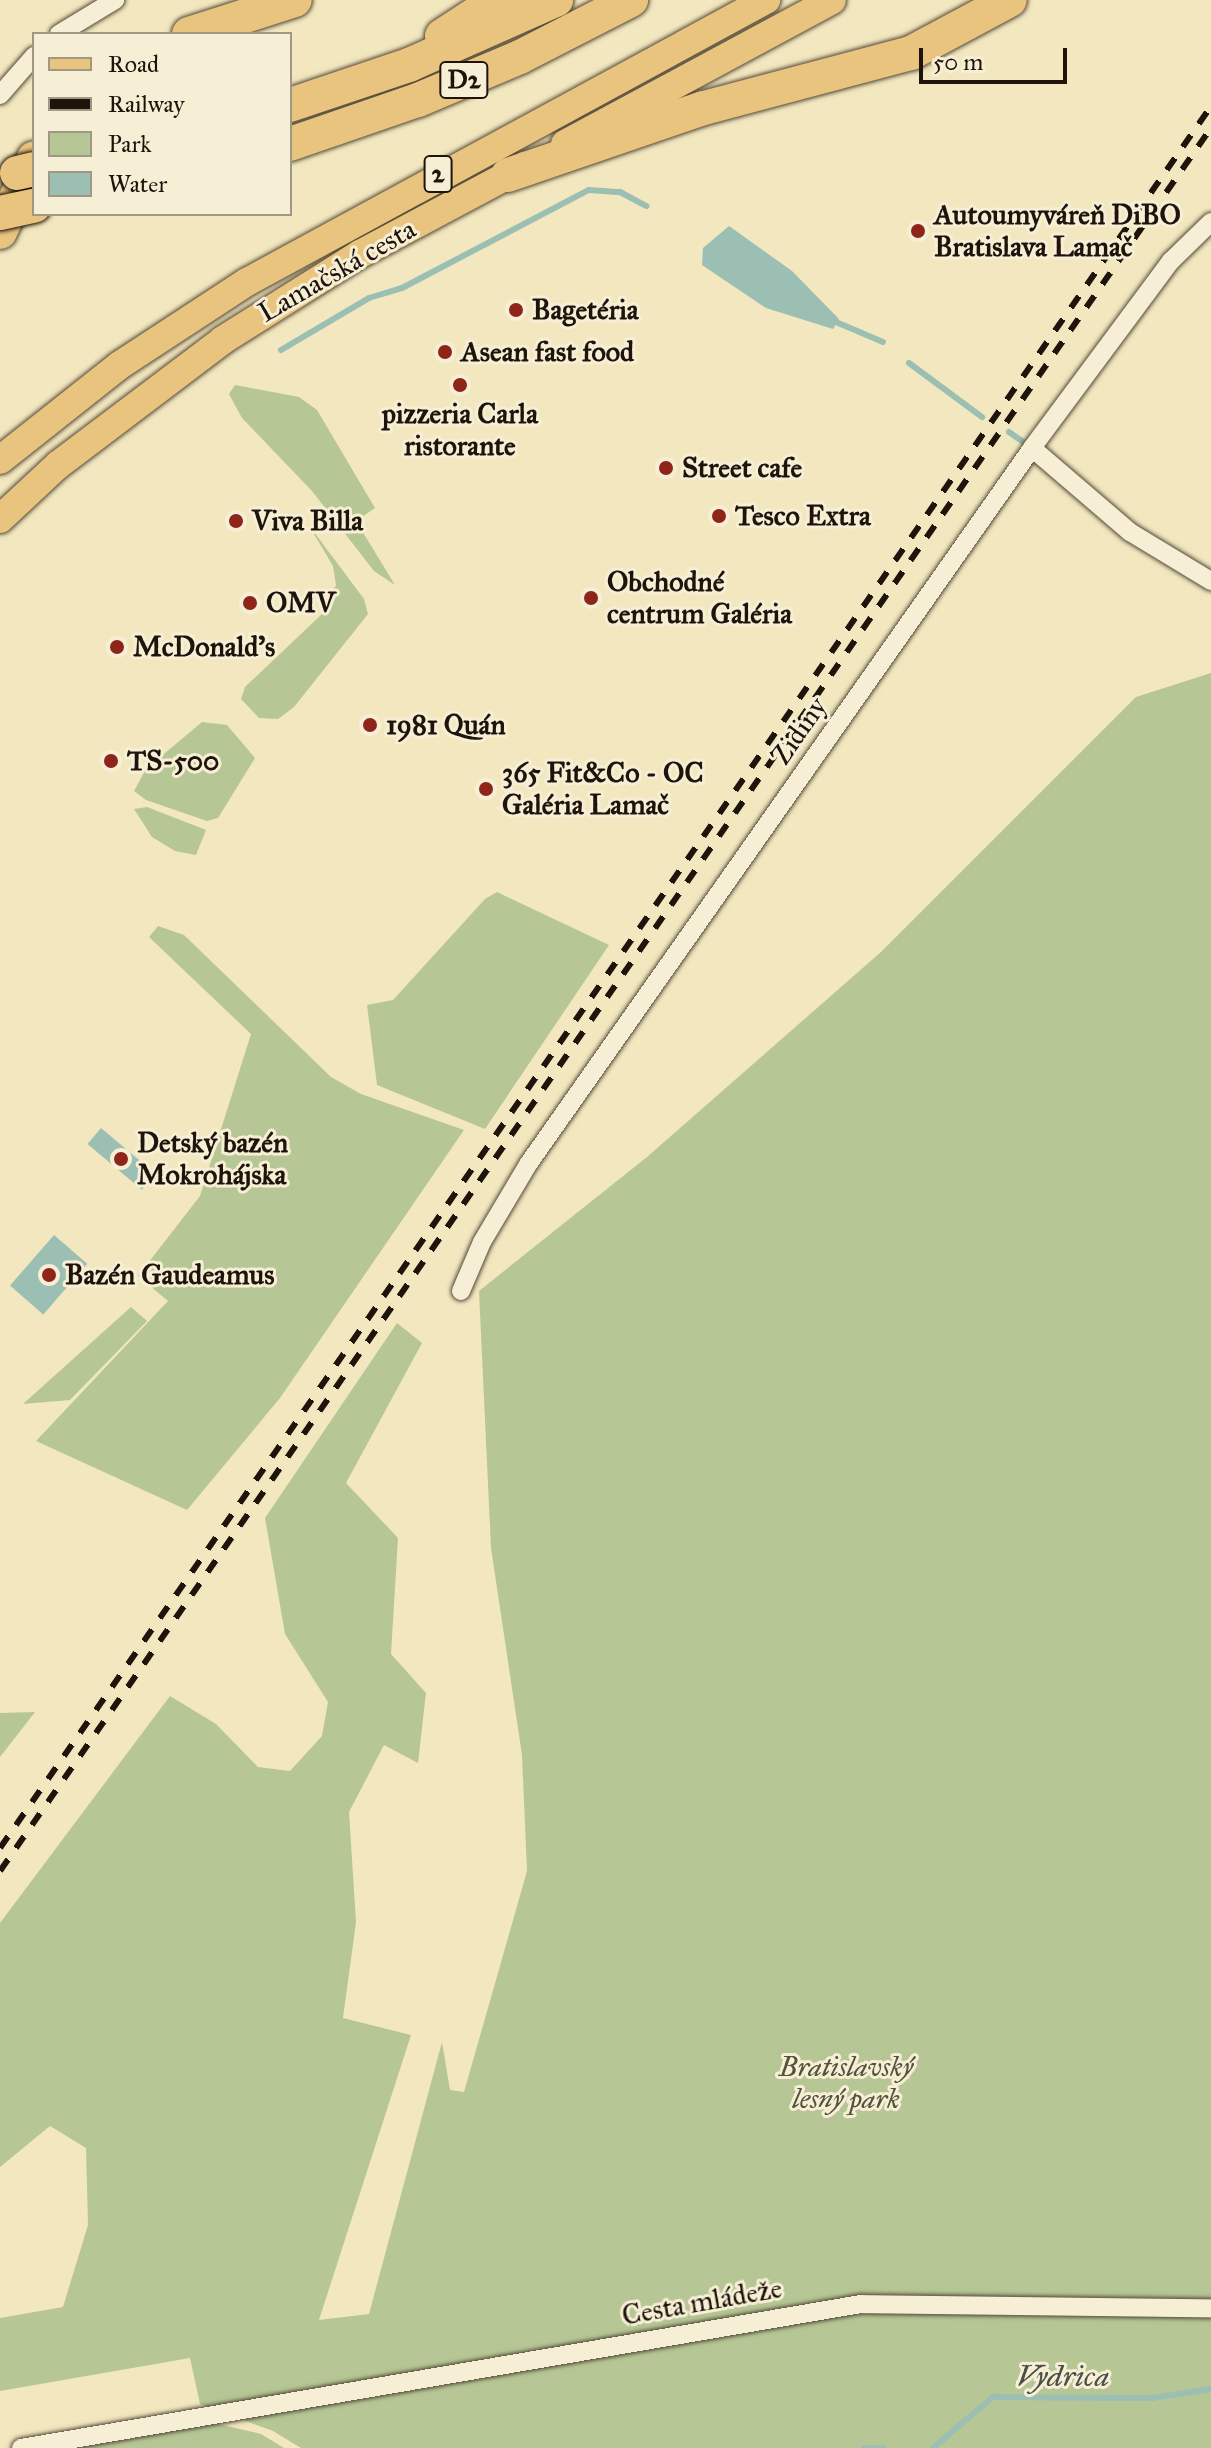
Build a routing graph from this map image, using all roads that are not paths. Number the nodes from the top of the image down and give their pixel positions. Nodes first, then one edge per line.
1 (115, 0) edge
2 (295, 0) edge
3 (497, 0) edge
4 (556, 0) edge
5 (631, 0) edge
6 (766, 0) edge
7 (832, 0) edge
8 (1010, 0) edge
9 (62, 32) edge
10 (195, 32) edge
11 (32, 58) edge
12 (409, 65) junction
13 (0, 95) edge
14 (292, 104) edge
15 (292, 143) edge
16 (32, 162) edge
17 (32, 169) edge
18 (508, 175) junction
19 (0, 176) edge
20 (32, 206) edge
21 (0, 213) edge
22 (1211, 222) edge
23 (0, 232) edge
24 (1032, 448) junction
25 (0, 460) edge
26 (0, 519) edge
27 (1211, 581) edge
28 (461, 1291) dead end
29 (1211, 2308) edge
30 (21, 2448) edge

1 - 9 street
2 - 10 highway
3 - 12 highway
4 - 12 highway, D2
5 - 15 highway, D2
6 - 25 main road, Lamačská cesta / 2
7 - 18 main road, Lamačská cesta / 2
8 - 18 highway
11 - 13 street
12 - 14 highway, D2
16 - 23 highway
17 - 19 highway, bridge
18 - 26 main road, Lamačská cesta / 2
20 - 21 highway, bridge
22 - 24 street, Zidiny
24 - 27 street
24 - 28 street, Zidiny
29 - 30 street, Cesta mládeže

